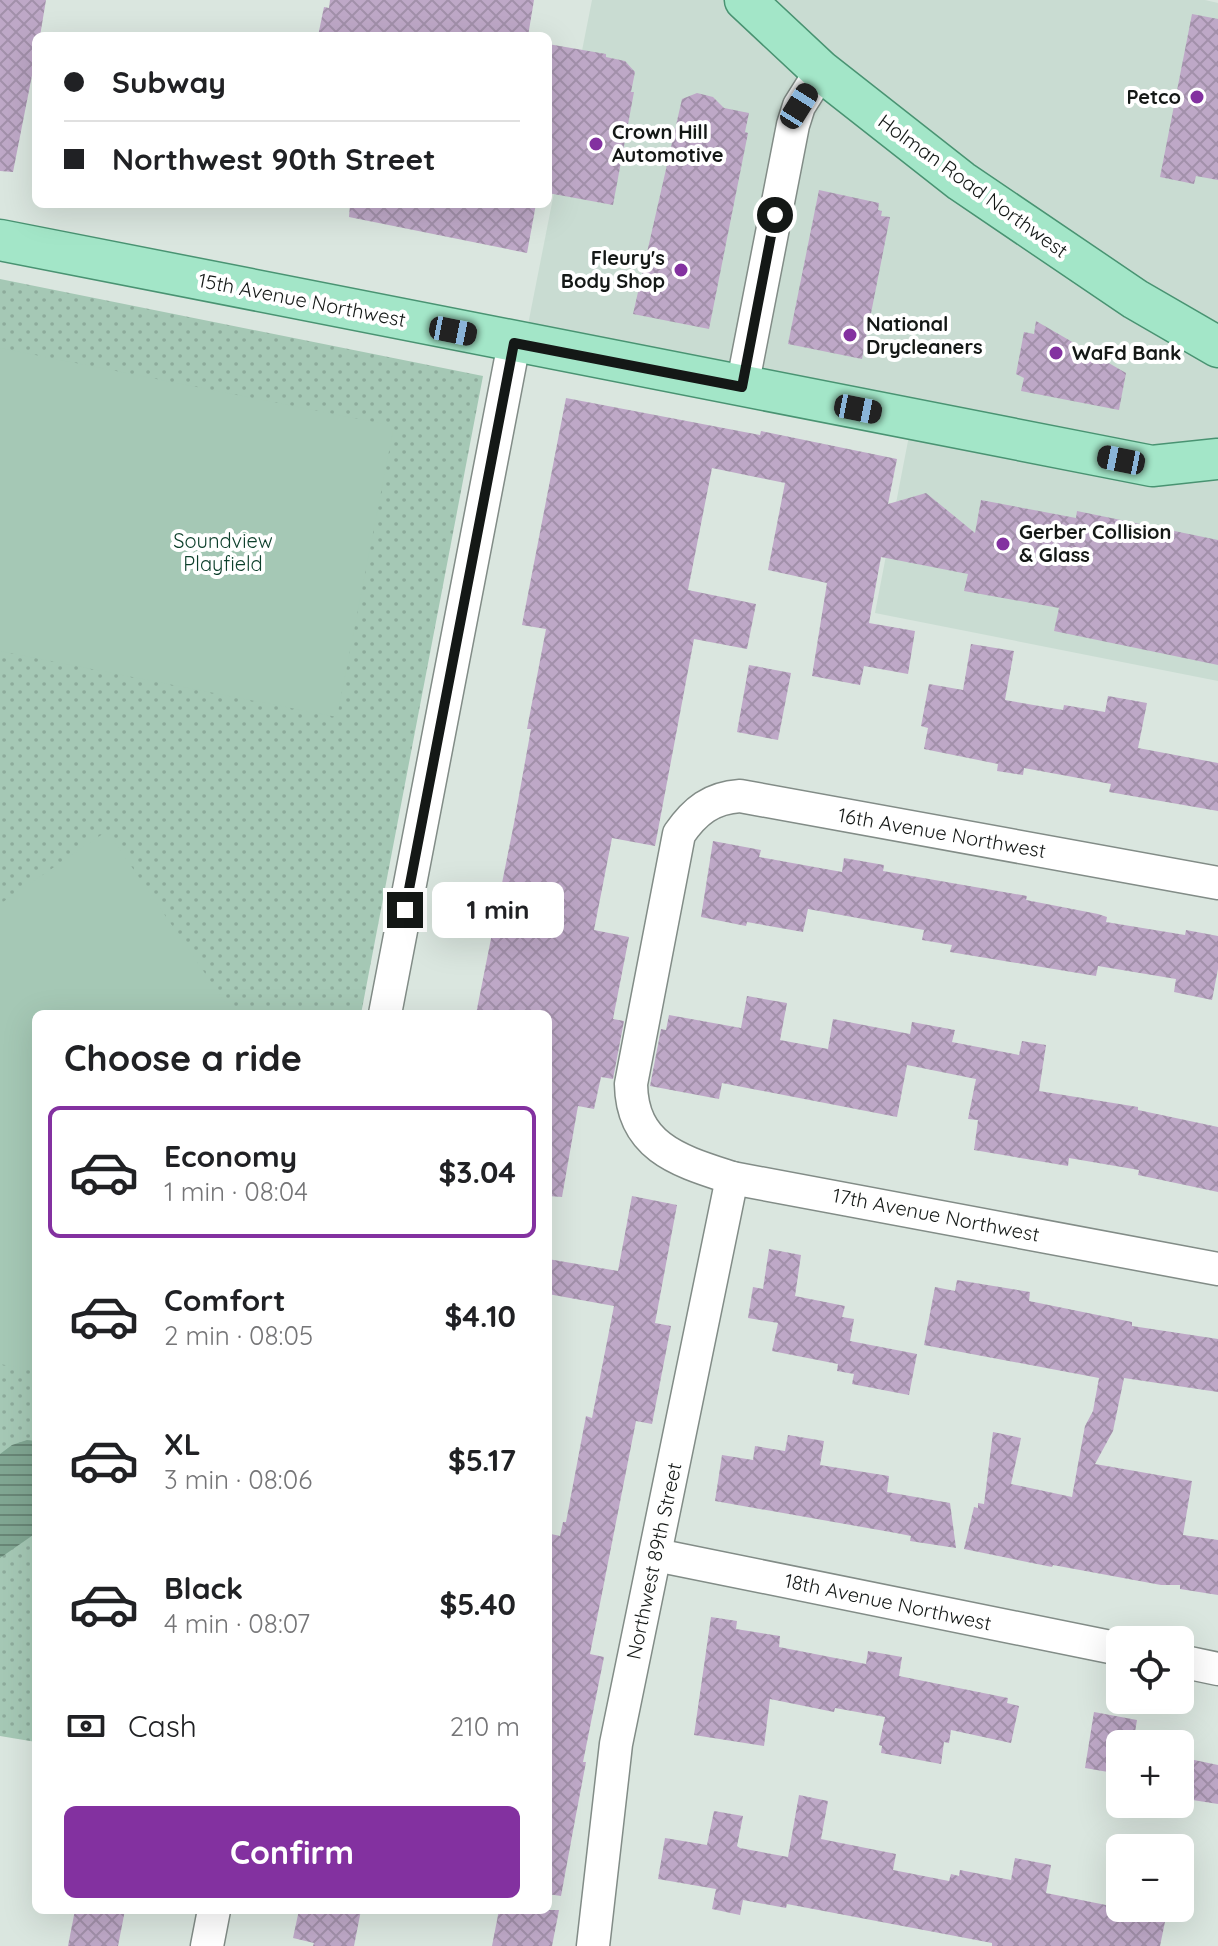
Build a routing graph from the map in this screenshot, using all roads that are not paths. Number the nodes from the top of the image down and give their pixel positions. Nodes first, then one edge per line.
1 (745, 0) edge
2 (821, 71) junction
3 (0, 240) edge
4 (514, 343) junction
5 (1218, 347) edge
6 (742, 387) junction
7 (1218, 459) edge
8 (1152, 466) junction
9 (1218, 478) edge
10 (1218, 883) edge
11 (386, 1010) edge
12 (658, 1147) joint
13 (732, 1178) junction
14 (1218, 1269) edge
15 (656, 1555) junction
16 (1106, 1646) edge
17 (1194, 1664) edge
18 (1218, 1669) edge
19 (213, 1914) edge
20 (207, 1946) edge
21 (593, 1946) edge

1 - 2 main road, Holman Road Northwest
2 - 5 main road, Holman Road Northwest
2 - 6 street
3 - 4 main road, 15th Avenue Northwest
4 - 6 main road, 15th Avenue Northwest
4 - 11 street
6 - 8 main road, 15th Avenue Northwest
7 - 8 main road, 15th Avenue Northwest
8 - 9 main road
10 - 12 street, 16th Avenue Northwest
12 - 13 street, 17th Avenue Northwest
13 - 14 street, 17th Avenue Northwest
13 - 15 street, Northwest 89th Street
15 - 16 street, 18th Avenue Northwest
15 - 21 street, Northwest 89th Street
17 - 18 street
19 - 20 street

